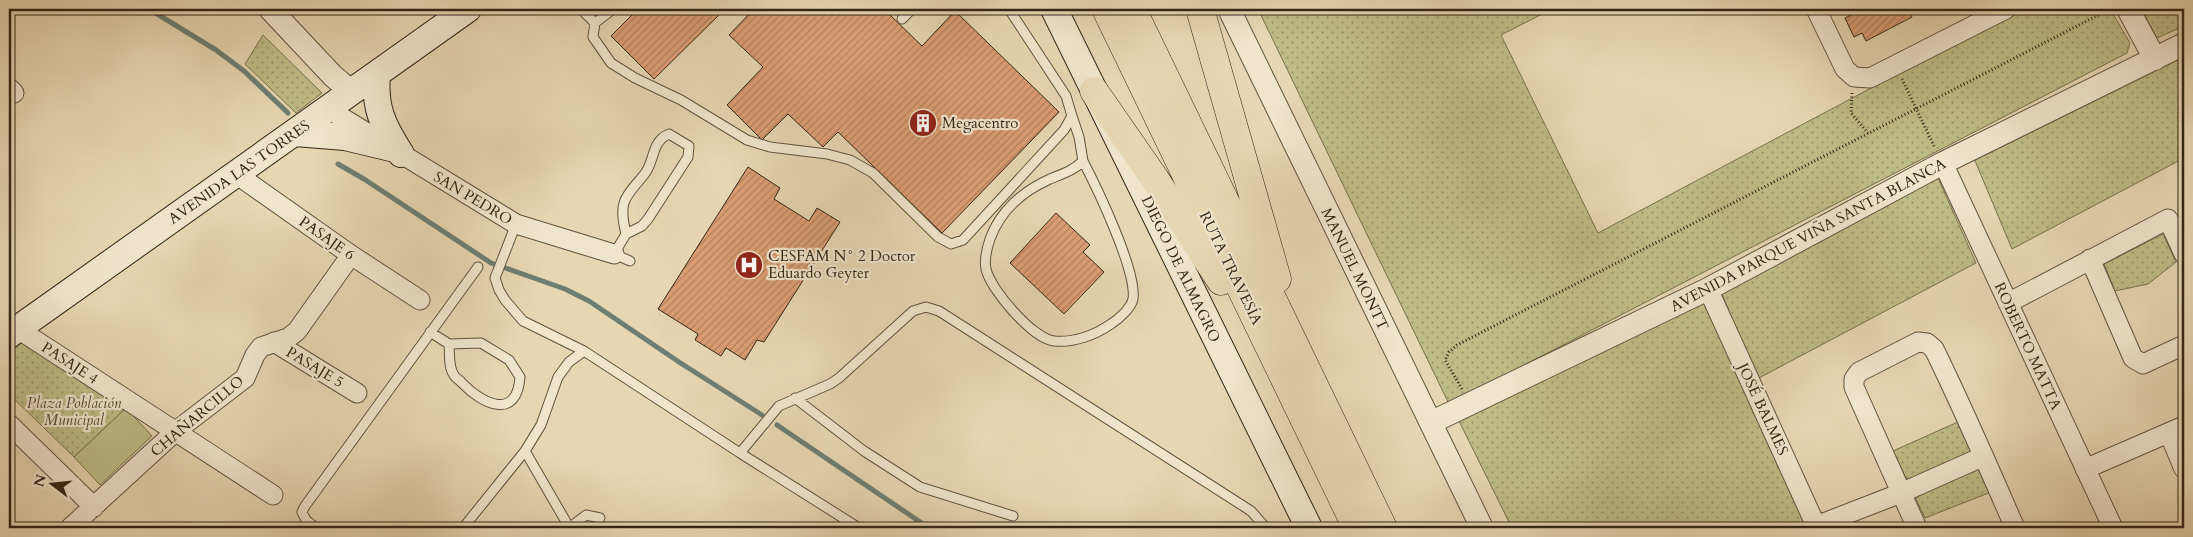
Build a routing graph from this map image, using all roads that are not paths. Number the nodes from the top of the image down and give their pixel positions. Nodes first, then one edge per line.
1 (468, 9) edge
2 (581, 9) edge
3 (613, 9) edge
4 (912, 9) edge
5 (1009, 9) edge
6 (1054, 9) edge
7 (1106, 9) edge
8 (1132, 9) edge
9 (1200, 9) edge
10 (1229, 9) edge
11 (1816, 9) edge
12 (2006, 9) edge
13 (2128, 9) edge
14 (272, 10) edge
15 (902, 19) dead end
16 (594, 23) junction
17 (2184, 44) edge
18 (2155, 59) junction
19 (377, 74) junction
20 (1094, 91) junction
21 (352, 92) junction
22 (328, 109) junction
23 (1072, 116) junction
24 (295, 133) junction
25 (396, 151) junction
26 (1083, 161) junction
27 (1943, 164) junction
28 (236, 174) junction
29 (514, 230) junction
30 (626, 234) junction
31 (2184, 254) edge
32 (351, 255) junction
33 (622, 257) joint
34 (2090, 259) junction
35 (478, 267) dead end
36 (1708, 289) junction
37 (420, 300) dead end
38 (2008, 303) junction
39 (13, 332) edge
40 (430, 332) junction
41 (274, 342) junction
42 (449, 344) junction
43 (2184, 345) edge
44 (584, 351) junction
45 (1293, 369) junction
46 (357, 393) dead end
47 (795, 398) junction
48 (1432, 422) junction
49 (9, 424) edge
50 (2177, 429) edge
51 (176, 431) junction
52 (525, 451) junction
53 (740, 453) junction
54 (1982, 457) junction
55 (2085, 469) junction
56 (2184, 469) edge
57 (1901, 493) junction
58 (273, 495) dead end
59 (94, 507) junction
60 (1013, 516) dead end
61 (600, 518) dead end
62 (1817, 527) edge
63 (70, 528) edge
64 (316, 528) edge
65 (463, 528) edge
66 (569, 528) edge
67 (859, 528) edge
68 (1266, 528) edge
69 (1309, 528) edge
70 (1356, 528) edge
71 (1382, 528) edge
72 (1482, 528) edge
73 (1917, 528) edge
74 (2015, 528) edge
75 (2113, 528) edge

1 - 19 main road, AVENIDA LAS TORRES
2 - 16 lane
3 - 16 lane
4 - 15 lane
5 - 23 lane
6 - 20 main road, DIEGO DE ALMAGRO
7 - 45 highway, RUTA TRAVESÍA
8 - 45 highway, RUTA TRAVESÍA
9 - 45 highway
10 - 48 street, MANUEL MONTT
11 - 12 street
13 - 18 street
14 - 21 street
16 - 23 lane
17 - 18 street, AVENIDA PARQUE VIÑA SANTA BLANCA
18 - 27 street, AVENIDA PARQUE VIÑA SANTA BLANCA
19 - 21 main road, AVENIDA LAS TORRES
19 - 25 main road
20 - 45 highway
20 - 69 main road, DIEGO DE ALMAGRO
21 - 22 main road, AVENIDA LAS TORRES
22 - 24 main road, AVENIDA LAS TORRES
22 - 25 street, SAN PEDRO
23 - 26 lane
24 - 25 main road
24 - 28 main road, AVENIDA LAS TORRES
25 - 29 street, SAN PEDRO
26 - 26 lane
27 - 36 street, AVENIDA PARQUE VIÑA SANTA BLANCA
27 - 38 street, ROBERTO MATTA
28 - 32 street, PASAJE 6
28 - 39 main road, AVENIDA LAS TORRES
29 - 33 street, SAN PEDRO
29 - 44 lane
30 - 30 lane
30 - 33 lane
31 - 34 street
32 - 37 street, PASAJE 6
32 - 41 street, CHAÑARCILLO
34 - 38 street
34 - 43 street
35 - 40 lane
36 - 48 street, AVENIDA PARQUE VIÑA SANTA BLANCA
36 - 62 street, JOSÉ BALMES
38 - 55 street, ROBERTO MATTA
39 - 51 street, PASAJE 4
40 - 42 lane
40 - 64 lane
41 - 46 street, PASAJE 5
41 - 51 street, CHAÑARCILLO
42 - 42 lane
44 - 52 lane
44 - 53 lane
45 - 70 highway, RUTA TRAVESÍA
45 - 71 highway, RUTA TRAVESÍA
47 - 53 lane
47 - 60 lane
47 - 68 lane
48 - 72 street, MANUEL MONTT
49 - 59 street
50 - 55 street
50 - 56 street
51 - 58 street, PASAJE 4
51 - 59 street, CHAÑARCILLO
52 - 65 lane
52 - 66 lane
53 - 67 lane
54 - 57 street
54 - 57 street
54 - 74 street
55 - 75 street, ROBERTO MATTA
57 - 62 street
57 - 73 street
59 - 63 street, CHAÑARCILLO
61 - 66 lane

